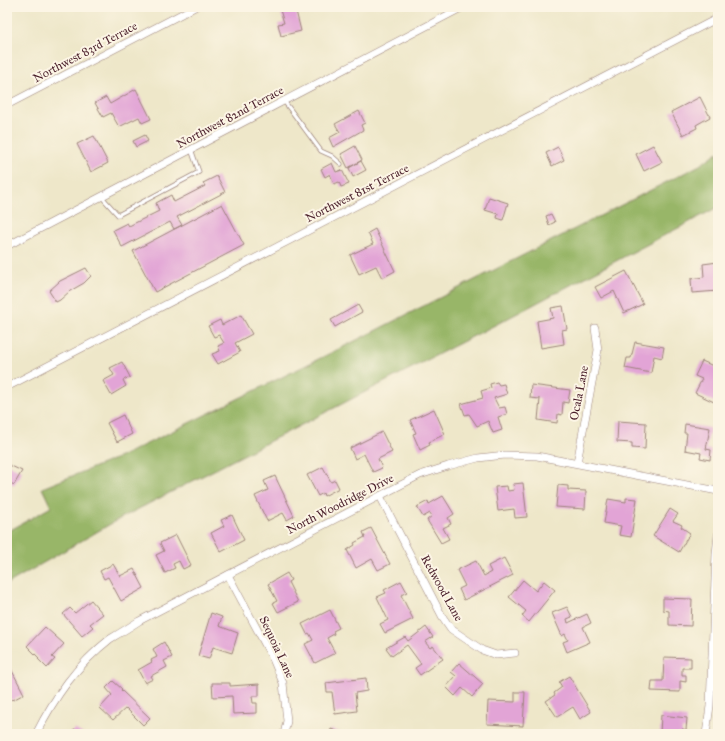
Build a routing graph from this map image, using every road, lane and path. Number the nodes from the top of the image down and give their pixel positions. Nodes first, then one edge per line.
1 (194, 7) edge
2 (463, 7) edge
3 (716, 21) edge
4 (284, 100) junction
5 (7, 105) edge
6 (191, 149) junction
7 (341, 164) dead end
8 (101, 196) junction
9 (7, 246) edge
10 (595, 328) dead end
11 (7, 388) edge
12 (577, 463) junction
13 (718, 491) edge
14 (380, 496) junction
15 (718, 535) edge
16 (228, 575) junction
17 (515, 653) dead end
18 (36, 734) edge
19 (284, 734) edge
20 (706, 734) edge

1 - 5 street, Northwest 83rd Terrace
2 - 4 street, Northwest 82nd Terrace
3 - 11 street, Northwest 81st Terrace
4 - 6 street, Northwest 82nd Terrace
4 - 7 lane
6 - 8 street, Northwest 82nd Terrace
6 - 8 lane
8 - 9 street, Northwest 82nd Terrace
10 - 12 street, Ocala Lane
12 - 13 street, North Woodridge Drive
12 - 14 street, North Woodridge Drive
14 - 16 street, North Woodridge Drive
14 - 17 street, Redwood Lane
15 - 20 street
16 - 18 street, North Woodridge Drive
16 - 19 street, Sequoia Lane

